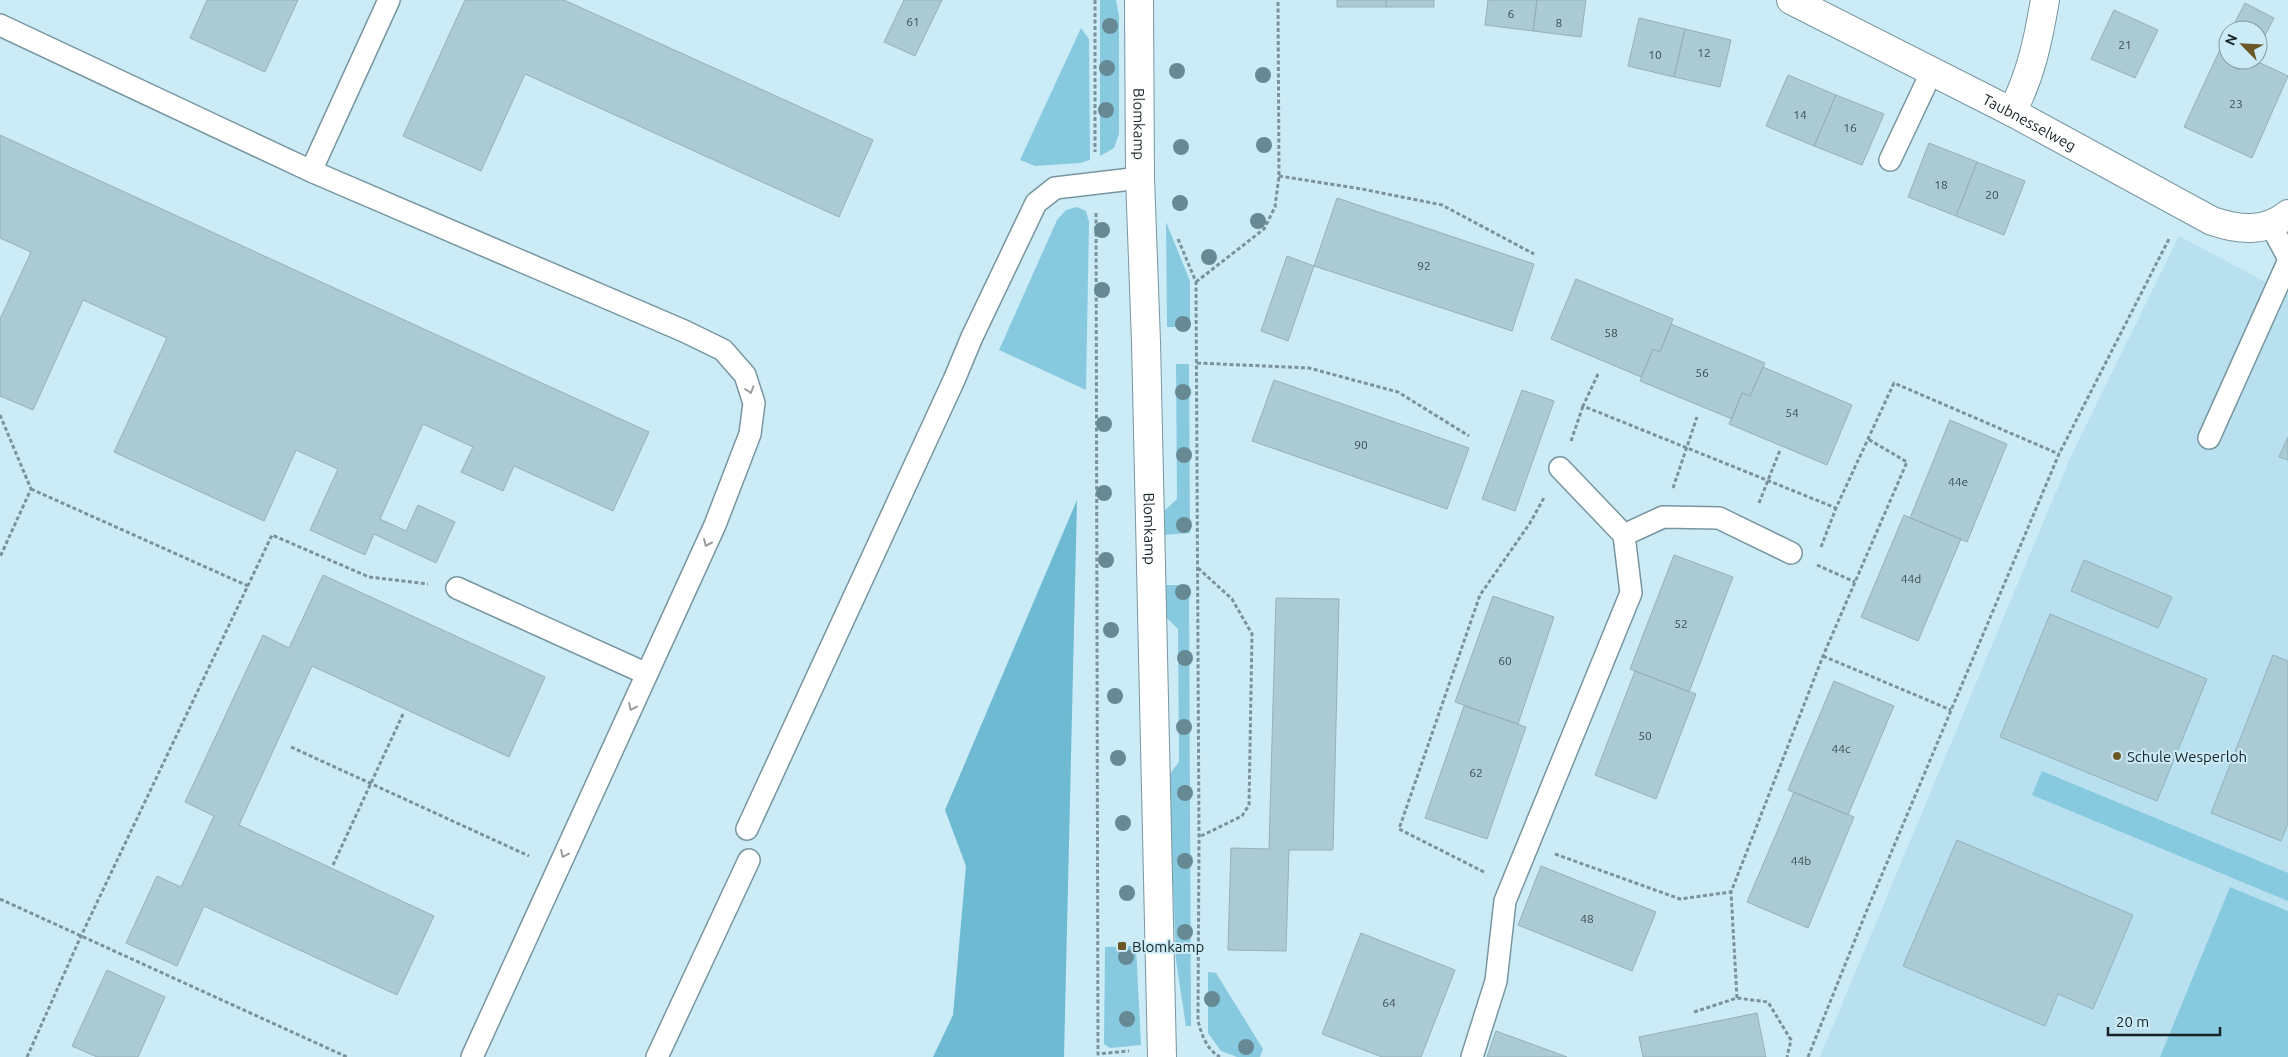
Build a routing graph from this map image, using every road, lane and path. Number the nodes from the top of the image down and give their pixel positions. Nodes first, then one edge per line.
1 (389, 0) edge
2 (1095, 0) edge
3 (1139, 0) edge
4 (1278, 0) edge
5 (1791, 0) edge
6 (2045, 0) edge
7 (0, 25) edge
8 (1932, 71) junction
9 (2012, 112) junction
10 (1890, 160) dead end
11 (311, 170) junction
12 (1279, 176) junction
13 (1140, 178) junction
14 (1096, 183) junction
15 (2279, 219) edge
16 (2172, 233) dead end
17 (1534, 254) dead end
18 (2288, 257) edge
19 (2288, 262) edge
20 (1197, 363) junction
21 (1598, 374) dead end
22 (1583, 406) junction
23 (0, 415) edge
24 (1697, 417) dead end
25 (1469, 436) dead end
26 (2209, 438) dead end
27 (1868, 439) junction
28 (1686, 448) junction
29 (1780, 450) dead end
30 (2060, 454) junction
31 (1560, 468) junction
32 (1768, 481) junction
33 (31, 489) junction
34 (1836, 508) junction
35 (1662, 517) junction
36 (1747, 532) junction
37 (1624, 535) junction
38 (1791, 553) joint
39 (0, 557) edge
40 (1814, 564) junction
41 (1198, 568) junction
42 (1855, 582) junction
43 (248, 586) junction
44 (457, 588) joint
45 (1823, 656) junction
46 (647, 674) junction
47 (1950, 710) junction
48 (402, 714) dead end
49 (291, 747) dead end
50 (370, 784) junction
51 (747, 828) dead end
52 (1199, 837) junction
53 (1528, 844) junction
54 (749, 860) dead end
55 (333, 865) dead end
56 (558, 869) junction
57 (1512, 884) junction
58 (1732, 892) junction
59 (0, 899) edge
60 (81, 936) junction
61 (1737, 998) junction
62 (1694, 1012) dead end
63 (1203, 1039) junction
64 (1198, 1042) dead end
65 (1133, 1050) dead end
66 (27, 1057) edge
67 (347, 1057) edge
68 (472, 1057) edge
69 (657, 1057) edge
70 (1162, 1057) edge
71 (1220, 1057) edge
72 (1472, 1057) edge
73 (1787, 1057) edge
74 (1808, 1057) edge

1 - 11 lane
2 - 14 path
3 - 13 street, Blomkamp
4 - 12 path
5 - 8 street, Taubnesselweg
6 - 9 street
7 - 11 lane
8 - 9 street, Taubnesselweg
8 - 10 lane
9 - 15 street, Taubnesselweg
11 -> 46 lane
12 - 17 path
12 - 20 path
13 - 14 lane
13 - 70 street, Blomkamp
14 - 51 lane
14 - 65 path
15 - 18 lane
16 - 30 path
19 - 26 lane
20 - 25 path
20 - 41 path
21 - 22 path
22 - 28 path
22 - 31 path
23 - 33 path
24 - 28 path
27 - 30 path
27 - 34 path
27 - 42 path
28 - 32 path
28 - 35 path
29 - 32 path
30 - 47 path
31 - 37 lane
31 - 57 path
32 - 34 path
32 - 36 path
33 - 39 path
33 - 43 path
34 - 40 path
35 - 36 lane
35 - 37 lane
36 - 38 lane
37 - 53 lane
38 - 40 path
40 - 42 path
41 - 52 path
41 - 52 path
42 - 45 path
43 - 44 path
43 - 60 path
44 - 46 lane
45 - 47 path
45 - 58 path
46 -> 56 lane
47 - 74 path
48 - 50 path
49 - 50 path
50 - 55 path
50 - 56 path
52 - 63 path
53 - 57 lane
53 - 58 path
54 - 69 lane
56 - 68 lane
57 - 72 lane
58 - 61 path
59 - 60 path
60 - 66 path
60 - 67 path
61 - 62 path
61 - 73 path
63 - 64 path
63 - 71 path

